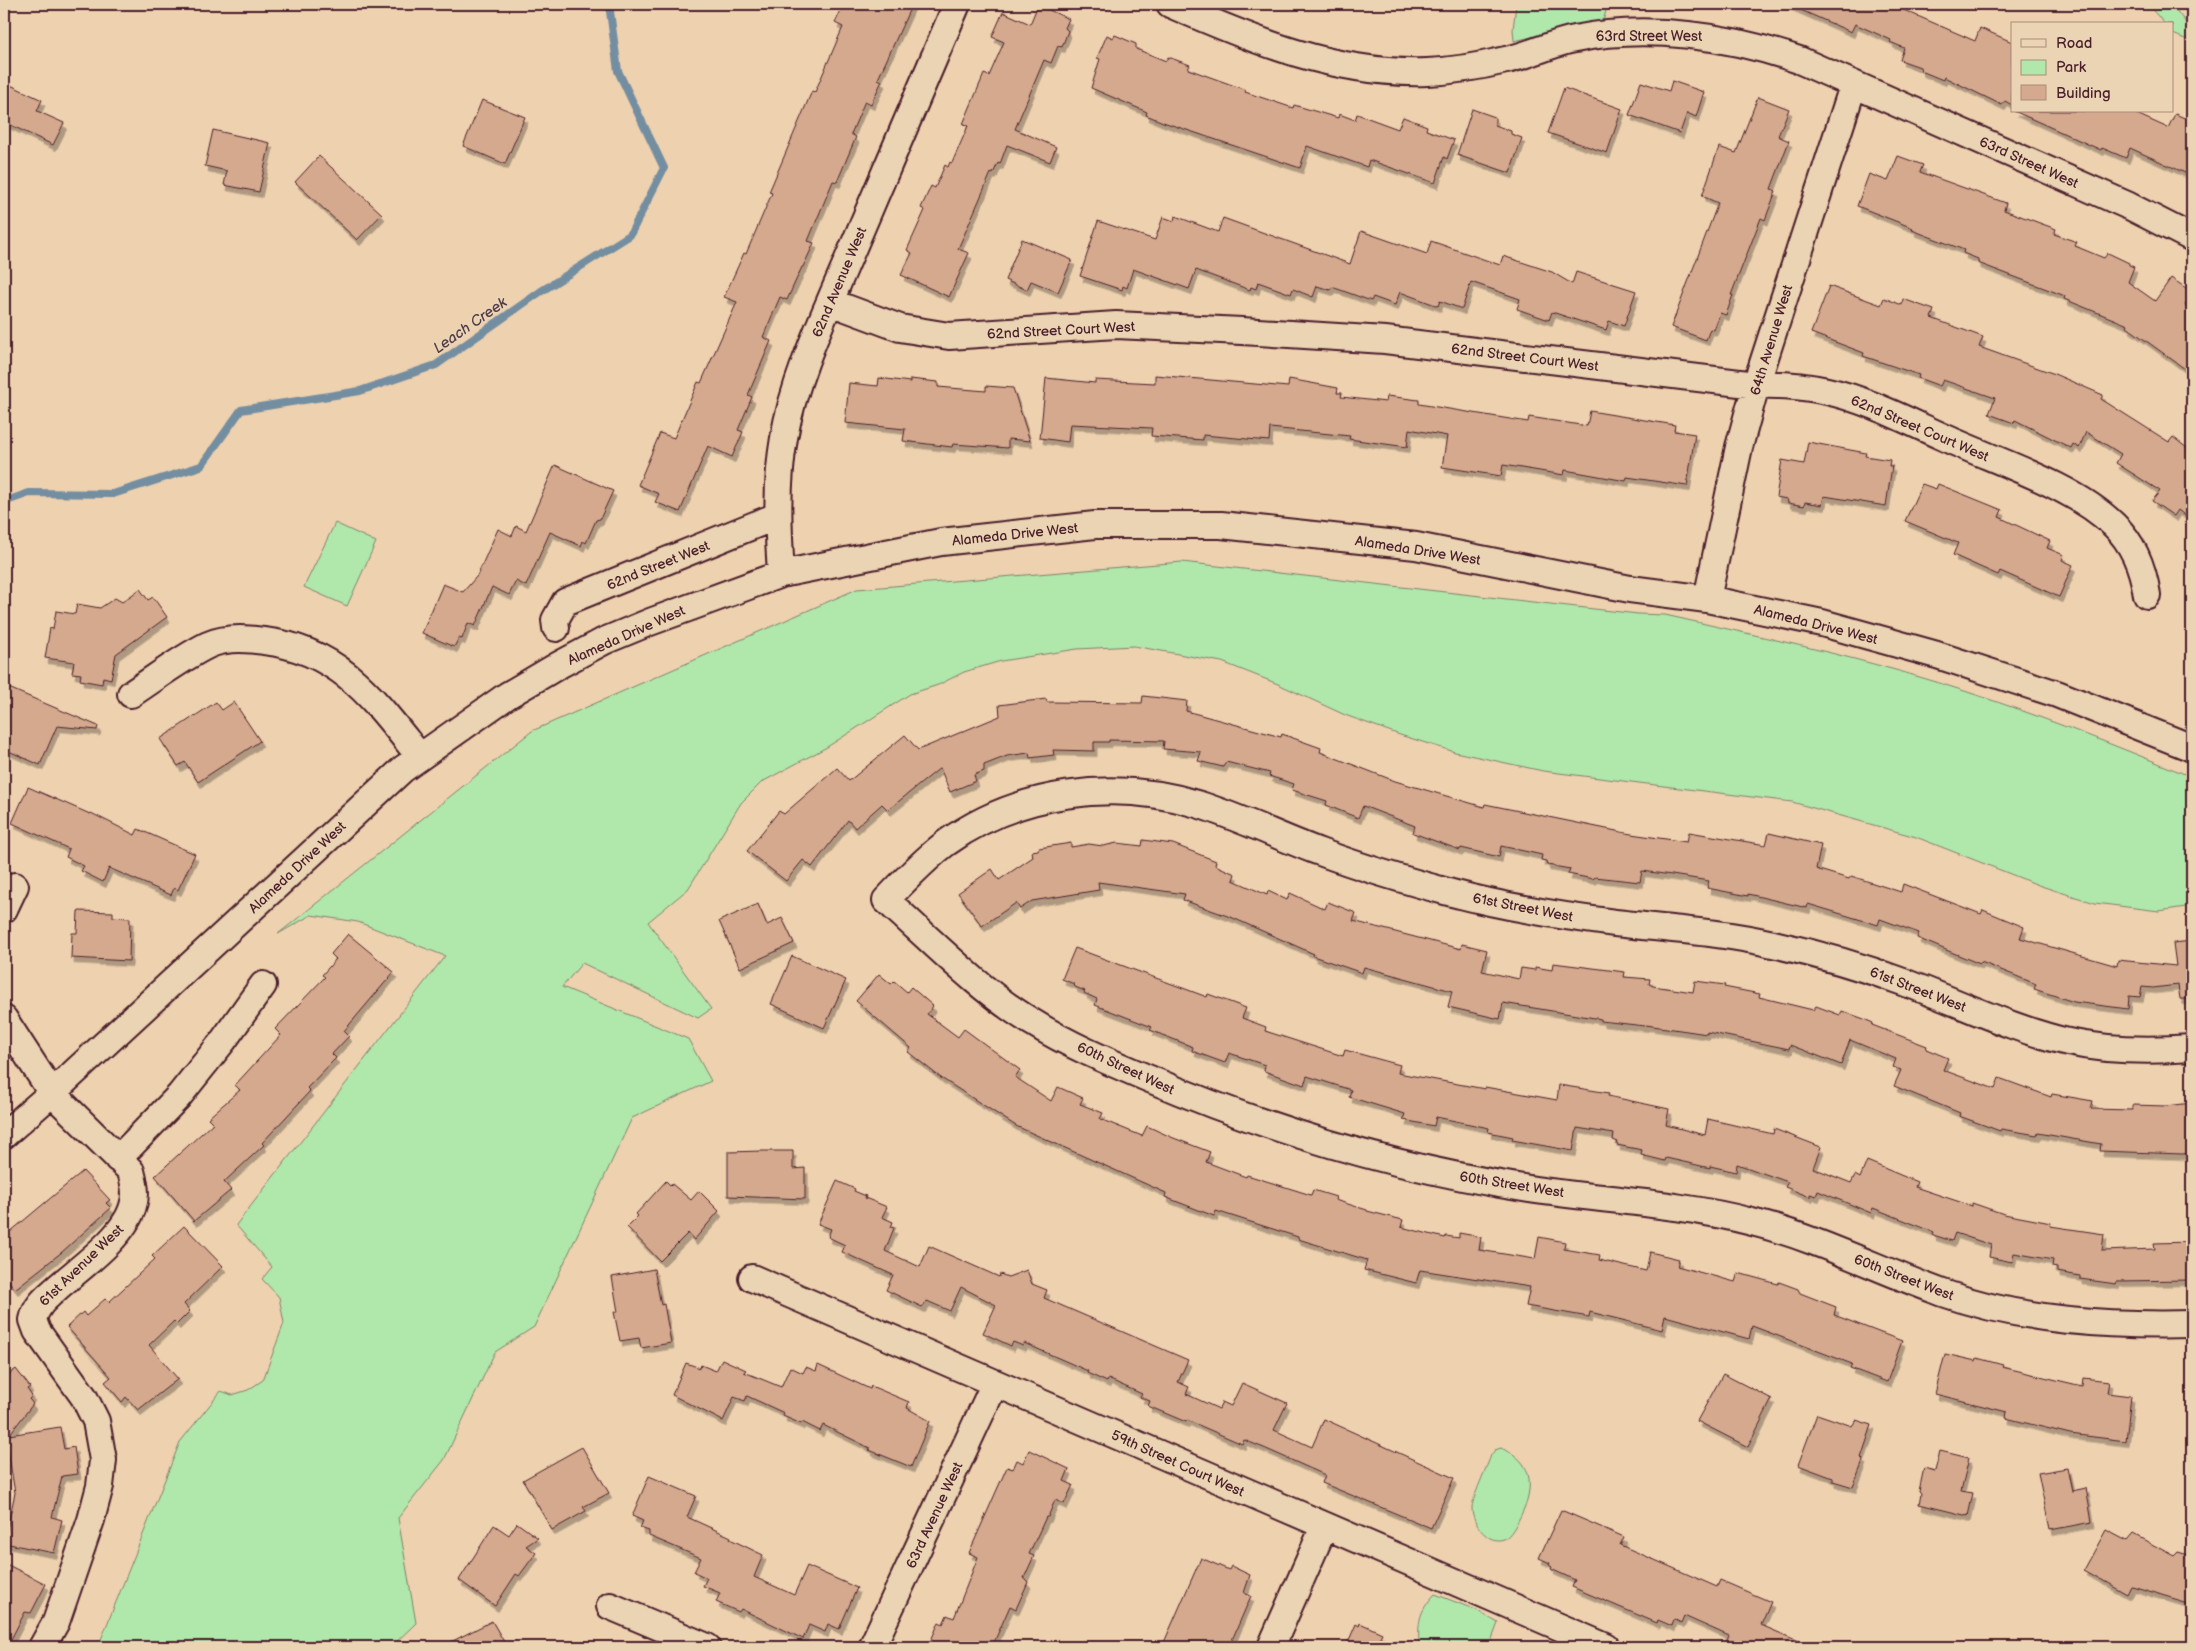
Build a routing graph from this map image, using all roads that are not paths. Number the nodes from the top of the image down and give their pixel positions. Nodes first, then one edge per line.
1 (957, 4) edge
2 (1170, 4) edge
3 (1853, 86) junction
4 (2192, 238) edge
5 (830, 302) junction
6 (1756, 385) junction
7 (778, 516) junction
8 (781, 574) junction
9 (2147, 595) dead end
10 (1707, 599) junction
11 (556, 628) dead end
12 (130, 694) dead end
13 (2192, 748) edge
14 (420, 757) junction
15 (16, 886) dead end
16 (886, 900) joint
17 (4, 909) edge
18 (263, 985) dead end
19 (4, 1019) edge
20 (2192, 1048) edge
21 (52, 1093) junction
22 (4, 1135) edge
23 (118, 1159) junction
24 (752, 1278) dead end
25 (2192, 1324) edge
26 (995, 1383) junction
27 (1324, 1527) junction
28 (610, 1606) dead end
29 (42, 1647) edge
30 (707, 1647) edge
31 (872, 1647) edge
32 (1271, 1647) edge
33 (1606, 1647) edge

1 - 5 street, 62nd Avenue West
2 - 3 street, 63rd Street West
3 - 4 street, 63rd Street West
3 - 6 street, 64th Avenue West
5 - 6 street, 62nd Street Court West
5 - 7 street, 62nd Avenue West
6 - 9 street, 62nd Street Court West
6 - 10 street, 64th Avenue West
7 - 8 street, 62nd Avenue West
7 - 11 street, 62nd Street West
8 - 10 street, Alameda Drive West
8 - 14 street, Alameda Drive West
10 - 13 street, Alameda Drive West
12 - 14 street
14 - 21 street, Alameda Drive West
15 - 17 street
16 - 20 street, 61st Street West
16 - 25 street, 60th Street West
18 - 23 street
19 - 21 street, 61st Avenue West
21 - 22 street, Alameda Drive West
21 - 23 street, 61st Avenue West
23 - 29 street, 61st Avenue West
24 - 26 street, 59th Street Court West
26 - 27 street, 59th Street Court West
26 - 31 street, 63rd Avenue West
27 - 32 street
27 - 33 street, 59th Street Court West
28 - 30 street

